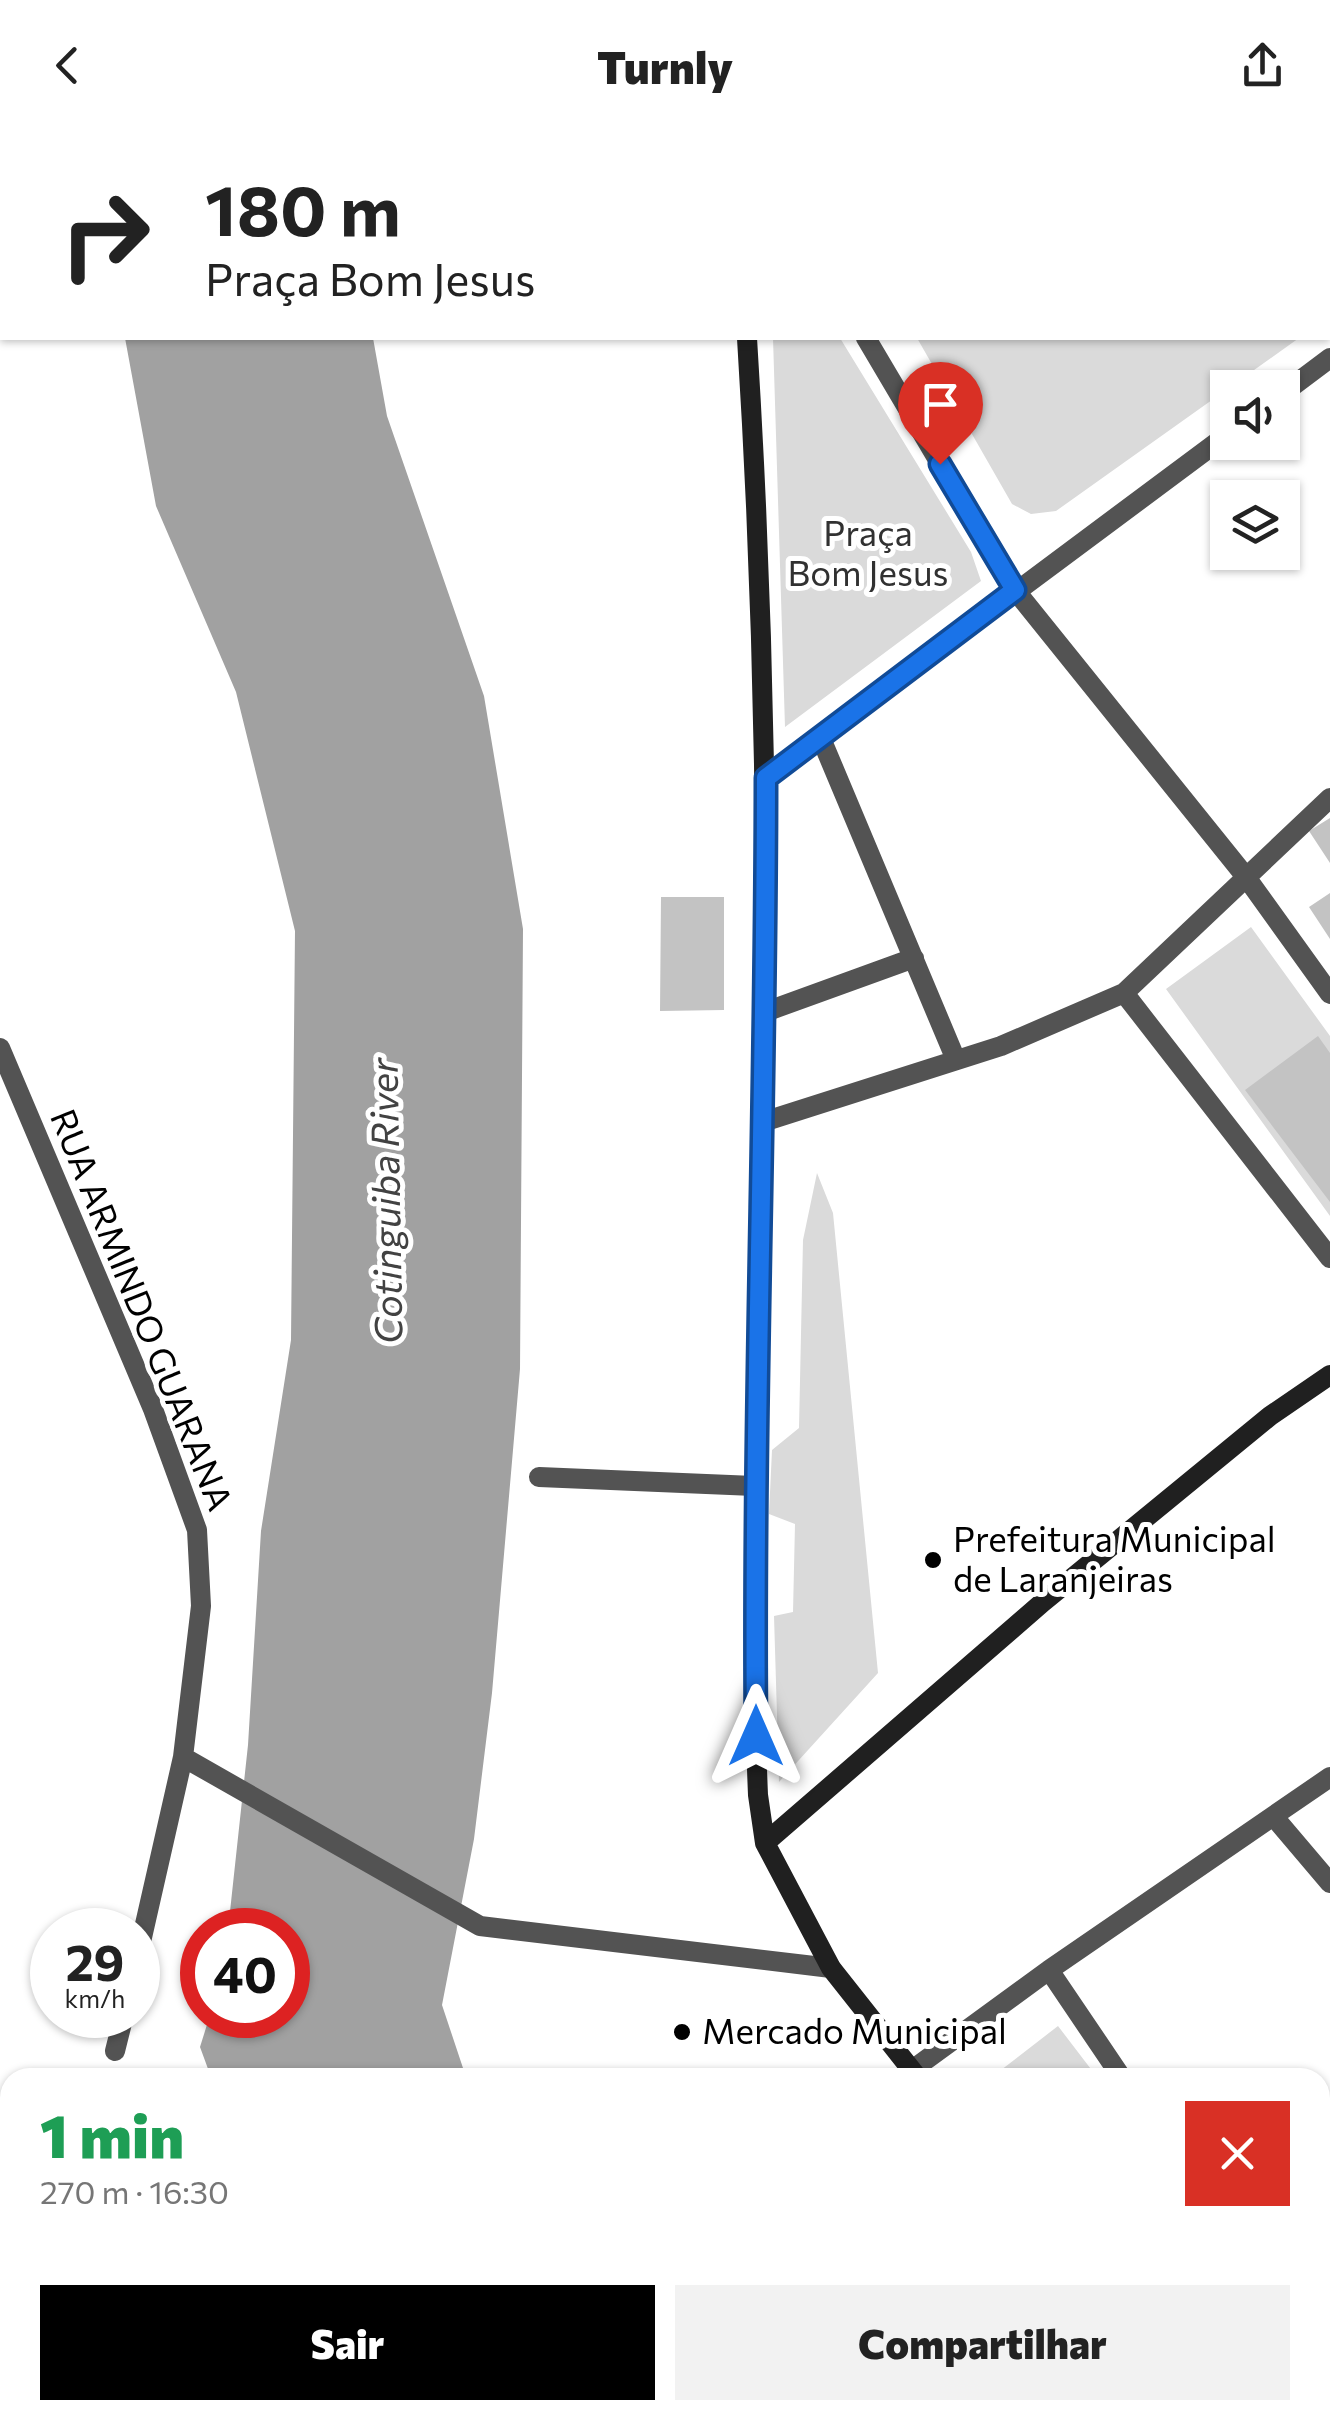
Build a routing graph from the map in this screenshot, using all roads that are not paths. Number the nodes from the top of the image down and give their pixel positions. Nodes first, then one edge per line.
1 (747, 340) edge
2 (867, 340) edge
3 (1330, 358) edge
4 (1300, 380) edge
5 (1210, 447) edge
6 (1015, 590) junction
7 (820, 736) junction
8 (766, 778) junction
9 (1330, 798) edge
10 (1246, 877) junction
11 (914, 958) junction
12 (1124, 993) junction
13 (1330, 994) edge
14 (765, 1012) junction
15 (0, 1048) edge
16 (956, 1060) junction
17 (762, 1122) junction
18 (1330, 1258) edge
19 (1330, 1375) edge
20 (539, 1477) dead end
21 (754, 1486) junction
22 (183, 1757) junction
23 (1330, 1777) edge
24 (1274, 1817) junction
25 (765, 1843) junction
26 (1330, 1883) edge
27 (149, 1908) edge
28 (830, 1968) junction
29 (1049, 1970) junction
30 (118, 2038) edge
31 (115, 2051) dead end
32 (910, 2068) edge
33 (923, 2068) edge
34 (1115, 2068) edge

1 - 8 street
2 - 6 street
3 - 4 street
5 - 6 street
6 - 7 street
6 - 10 street
7 - 8 street
7 - 11 street
8 - 14 street
9 - 10 street
10 - 12 street
10 - 13 street
11 - 14 street
11 - 16 street
12 - 16 street
12 - 18 street
14 - 17 street
15 - 22 street, RUA ARMINDO GUARANA
16 - 17 street
17 - 21 street
19 - 25 street
20 - 21 street
21 - 25 street
22 - 27 street, RUA ARMINDO GUARANA
22 - 28 street
23 - 24 street
24 - 26 street
24 - 29 street
25 - 28 street
28 - 32 street
29 - 33 street
29 - 34 street
30 - 31 street

